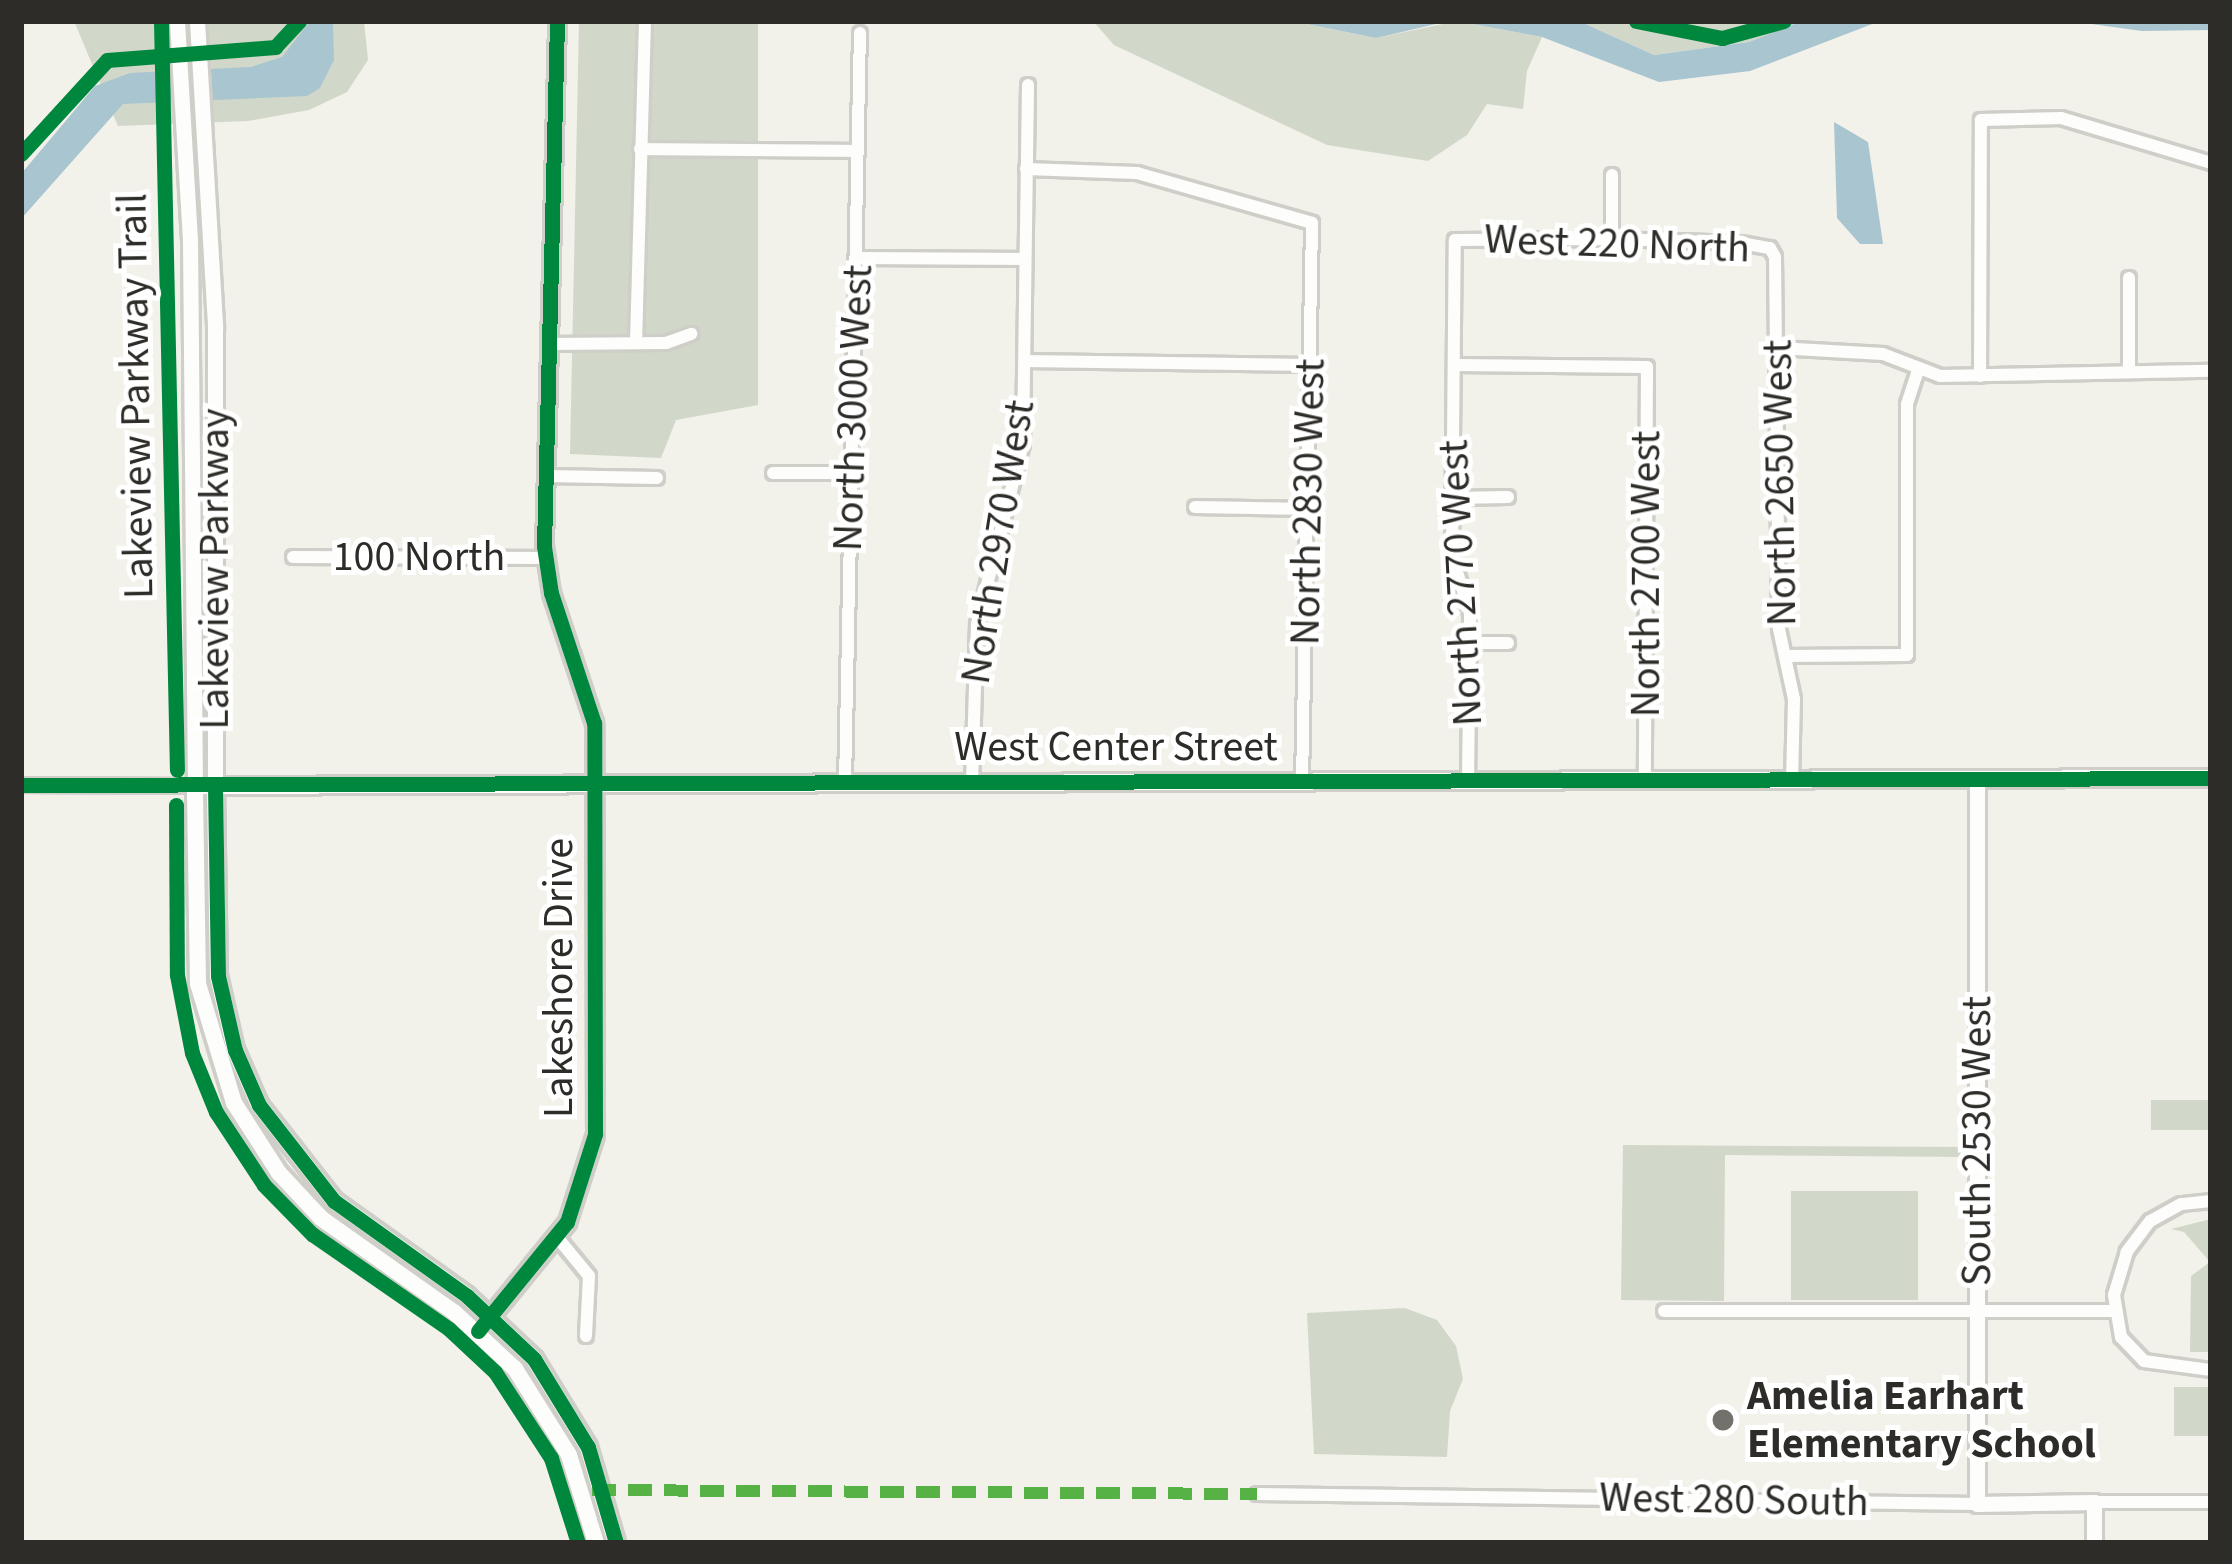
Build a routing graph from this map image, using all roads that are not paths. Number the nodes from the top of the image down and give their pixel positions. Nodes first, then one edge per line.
1 (557, 21) edge
2 (645, 21) edge
3 (197, 27) edge
4 (178, 28) edge
5 (860, 33) dead end
6 (1028, 86) dead end
7 (640, 149) junction
8 (858, 152) junction
9 (2211, 163) edge
10 (1026, 169) junction
11 (1612, 175) dead end
12 (1455, 239) joint
13 (1612, 239) junction
14 (1775, 257) joint
15 (860, 258) junction
16 (1025, 259) junction
17 (2128, 278) dead end
18 (692, 334) dead end
19 (548, 344) junction
20 (636, 344) junction
21 (1778, 348) junction
22 (1025, 361) junction
23 (1311, 365) junction
24 (1455, 365) junction
25 (1918, 370) junction
26 (2211, 371) edge
27 (2129, 372) junction
28 (1980, 376) junction
29 (773, 473) dead end
30 (847, 473) junction
31 (545, 476) junction
32 (657, 478) dead end
33 (1508, 497) dead end
34 (1453, 498) junction
35 (1195, 508) dead end
36 (1309, 509) junction
37 (293, 557) dead end
38 (545, 558) junction
39 (1470, 643) junction
40 (1508, 643) dead end
41 (1786, 656) junction
42 (1977, 778) junction
43 (2211, 778) edge
44 (1792, 781) junction
45 (1302, 782) junction
46 (1468, 782) junction
47 (1645, 782) junction
48 (972, 783) junction
49 (596, 784) junction
50 (845, 784) junction
51 (21, 785) edge
52 (205, 786) junction
53 (2211, 1201) edge
54 (557, 1237) junction
55 (1664, 1311) dead end
56 (2114, 1311) junction
57 (1977, 1312) junction
58 (491, 1316) junction
59 (478, 1331) junction
60 (586, 1336) dead end
61 (2211, 1370) edge
62 (1257, 1493) dead end
63 (2094, 1502) junction
64 (2211, 1502) edge
65 (1977, 1504) junction
66 (596, 1543) edge
67 (616, 1543) edge
68 (2094, 1543) edge

1 - 19 street, Lakeshore Drive
2 - 7 street
3 - 52 street, Lakeview Parkway
4 - 52 street, Lakeview Parkway
5 - 8 street, North 3000 West
6 - 10 street, North 2970 West
7 - 8 street
7 - 20 street
8 - 15 street, North 3000 West
9 - 28 street
10 - 16 street, North 2970 West
10 - 23 street, North 2830 West
11 - 13 street
12 - 13 street, West 220 North
12 - 24 street, North 2770 West
13 - 14 street, West 220 North
14 - 21 street, North 2650 West
15 - 16 street
15 - 30 street, North 3000 West
16 - 22 street, North 2970 West
17 - 27 street
18 - 20 street
19 - 20 street
19 - 31 street, Lakeshore Drive
21 - 25 street
21 - 41 street, North 2650 West
22 - 23 street
22 - 48 street, North 2970 West
23 - 36 street, North 2830 West
24 - 34 street, North 2770 West
24 - 47 street, North 2700 West
25 - 28 street
25 - 41 street
26 - 27 street
27 - 28 street
29 - 30 street
30 - 50 street, North 3000 West
31 - 32 street
31 - 38 street, Lakeshore Drive
33 - 34 street
34 - 39 street, North 2770 West
35 - 36 street
36 - 45 street, North 2830 West
37 - 38 street, 100 North
38 - 49 street, Lakeshore Drive
39 - 40 street
39 - 46 street, North 2770 West
41 - 44 street, North 2650 West
42 - 43 main road, West Center Street
42 - 44 main road, West Center Street
42 - 57 street, South 2530 West
44 - 47 main road, West Center Street
45 - 46 main road, West Center Street
45 - 48 main road, West Center Street
46 - 47 main road, West Center Street
48 - 50 main road, West Center Street
49 - 50 main road, West Center Street
49 - 52 main road, West Center Street
49 - 54 street, Lakeshore Drive
51 - 52 street, West Center Street
52 - 58 main road, Lakeview Parkway
52 - 59 main road, Lakeview Parkway
53 - 56 street
54 - 58 street, Lakeshore Drive
54 - 60 street
55 - 57 street
56 - 57 street
56 - 61 street
57 - 65 street, South 2530 West
58 - 59 street, Lakeshore Drive
58 - 67 main road, Lakeview Parkway
59 - 66 main road, Lakeview Parkway
62 - 65 street, West 280 South
63 - 64 street, West 280 South
63 - 65 street, West 280 South
63 - 68 street

